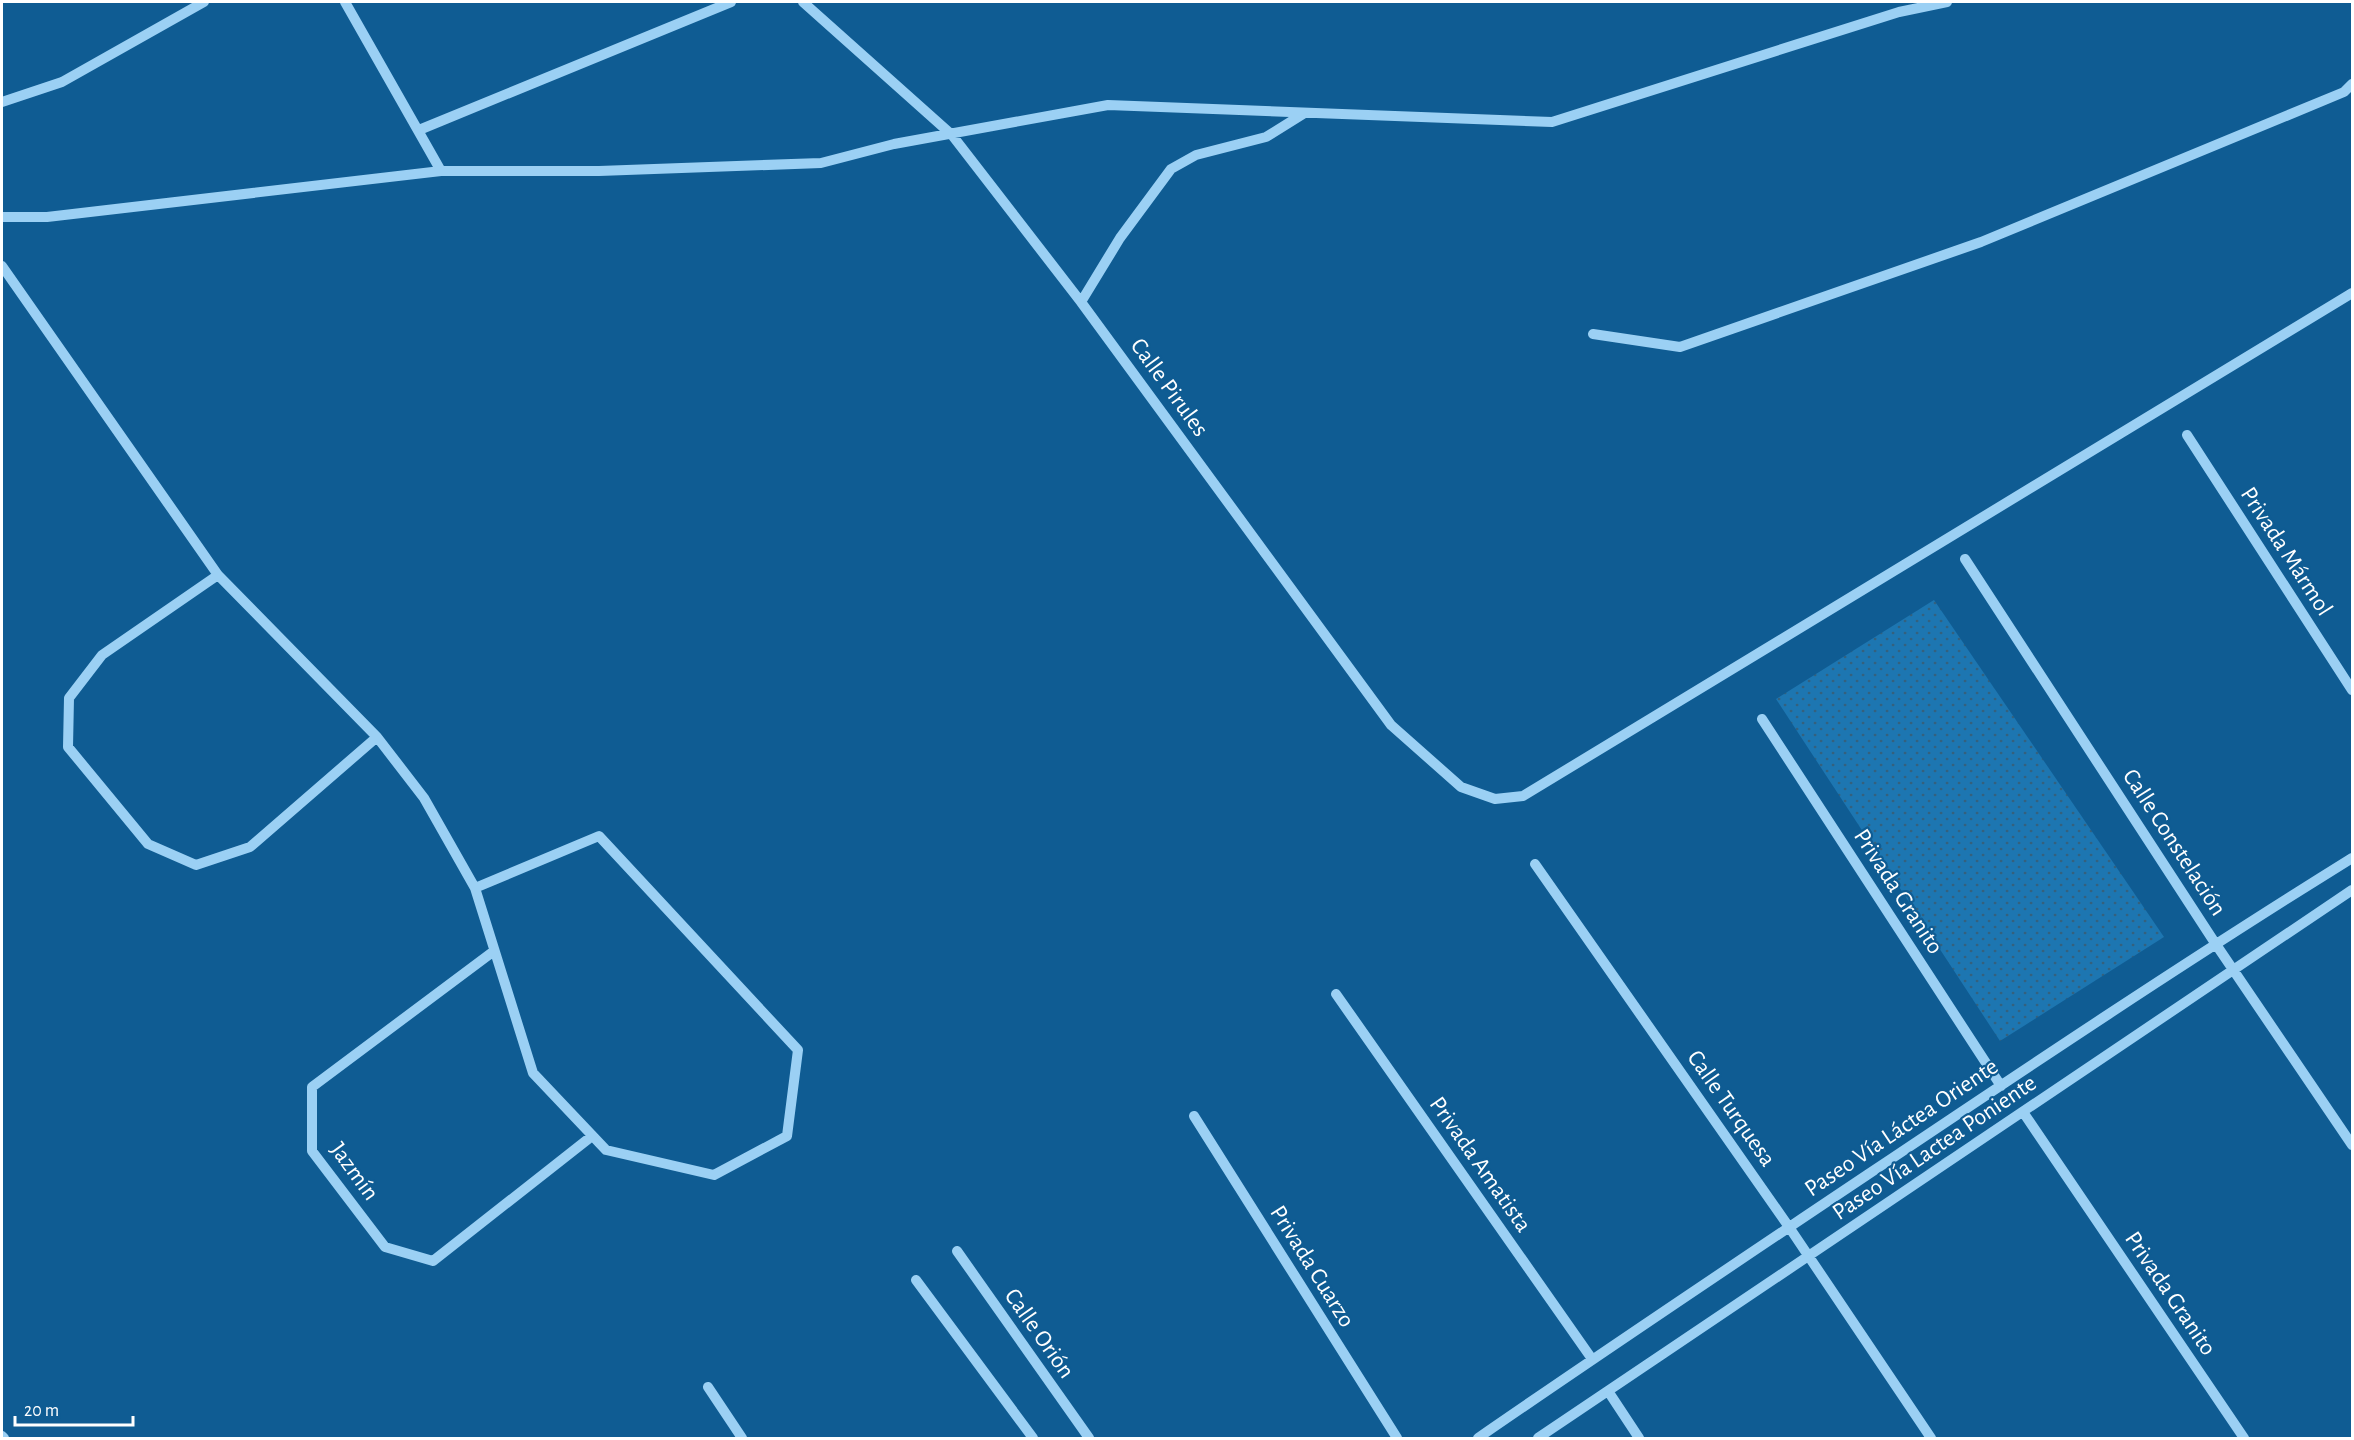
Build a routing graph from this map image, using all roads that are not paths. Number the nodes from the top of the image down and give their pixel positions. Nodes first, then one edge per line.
1 (204, 2) edge
2 (345, 2) edge
3 (730, 2) edge
4 (802, 2) edge
5 (1947, 2) edge
6 (2352, 84) edge
7 (2, 102) edge
8 (1304, 114) junction
9 (419, 130) junction
10 (952, 135) junction
11 (441, 171) junction
12 (2, 217) edge
13 (2, 266) edge
14 (2352, 293) edge
15 (1081, 302) junction
16 (1593, 334) dead end
17 (2187, 435) dead end
18 (1965, 559) dead end
19 (218, 575) junction
20 (2352, 690) edge
21 (1762, 719) dead end
22 (377, 737) junction
23 (2352, 858) edge
24 (1535, 864) dead end
25 (475, 888) junction
26 (2352, 890) edge
27 (2216, 943) junction
28 (494, 951) junction
29 (2234, 970) junction
30 (1336, 994) dead end
31 (2001, 1086) junction
32 (2023, 1112) junction
33 (1194, 1116) dead end
34 (592, 1136) junction
35 (2352, 1145) edge
36 (1789, 1227) junction
37 (957, 1251) dead end
38 (1809, 1257) junction
39 (916, 1280) dead end
40 (1592, 1359) junction
41 (708, 1387) dead end
42 (1608, 1391) junction
43 (742, 1438) edge
44 (1033, 1438) edge
45 (1089, 1438) edge
46 (1397, 1438) edge
47 (1479, 1438) edge
48 (1538, 1438) edge
49 (1639, 1438) edge
50 (1931, 1438) edge
51 (2244, 1438) edge

1 - 7 street
2 - 9 street
3 - 9 street
4 - 10 street, Calle Pirules
5 - 8 street
6 - 16 street
8 - 10 street
8 - 15 street
9 - 11 street
10 - 11 street
10 - 15 street, Calle Pirules
11 - 12 street
13 - 19 street
14 - 15 street, Calle Pirules
17 - 20 street, Privada Mármol
18 - 27 street, Calle Constelación
19 - 22 street
19 - 22 street
21 - 31 street, Privada Granito
22 - 25 street
23 - 27 street, Paseo Vía Láctea Oriente
24 - 36 street, Calle Turquesa
25 - 28 street
25 - 34 street
26 - 29 street, Paseo Vía Lactea Poniente
27 - 29 street, Calle Constelación
27 - 31 street, Paseo Vía Láctea Oriente
28 - 34 street
28 - 34 street, Jazmín
29 - 32 street, Paseo Vía Lactea Poniente
29 - 35 street, Calle Constelación
30 - 40 street, Privada Amatista
31 - 36 street, Paseo Vía Láctea Oriente
32 - 38 street, Paseo Vía Lactea Poniente
32 - 51 street, Privada Granito
33 - 46 street, Privada Cuarzo
36 - 38 street, Calle Turquesa
36 - 40 street, Paseo Vía Láctea Oriente
37 - 45 street, Calle Orión
38 - 42 street, Paseo Vía Lactea Poniente
38 - 50 street, Calle Turquesa
39 - 44 street
40 - 47 street, Paseo Vía Láctea Oriente
41 - 43 street
42 - 48 street, Paseo Vía Lactea Poniente
42 - 49 street

